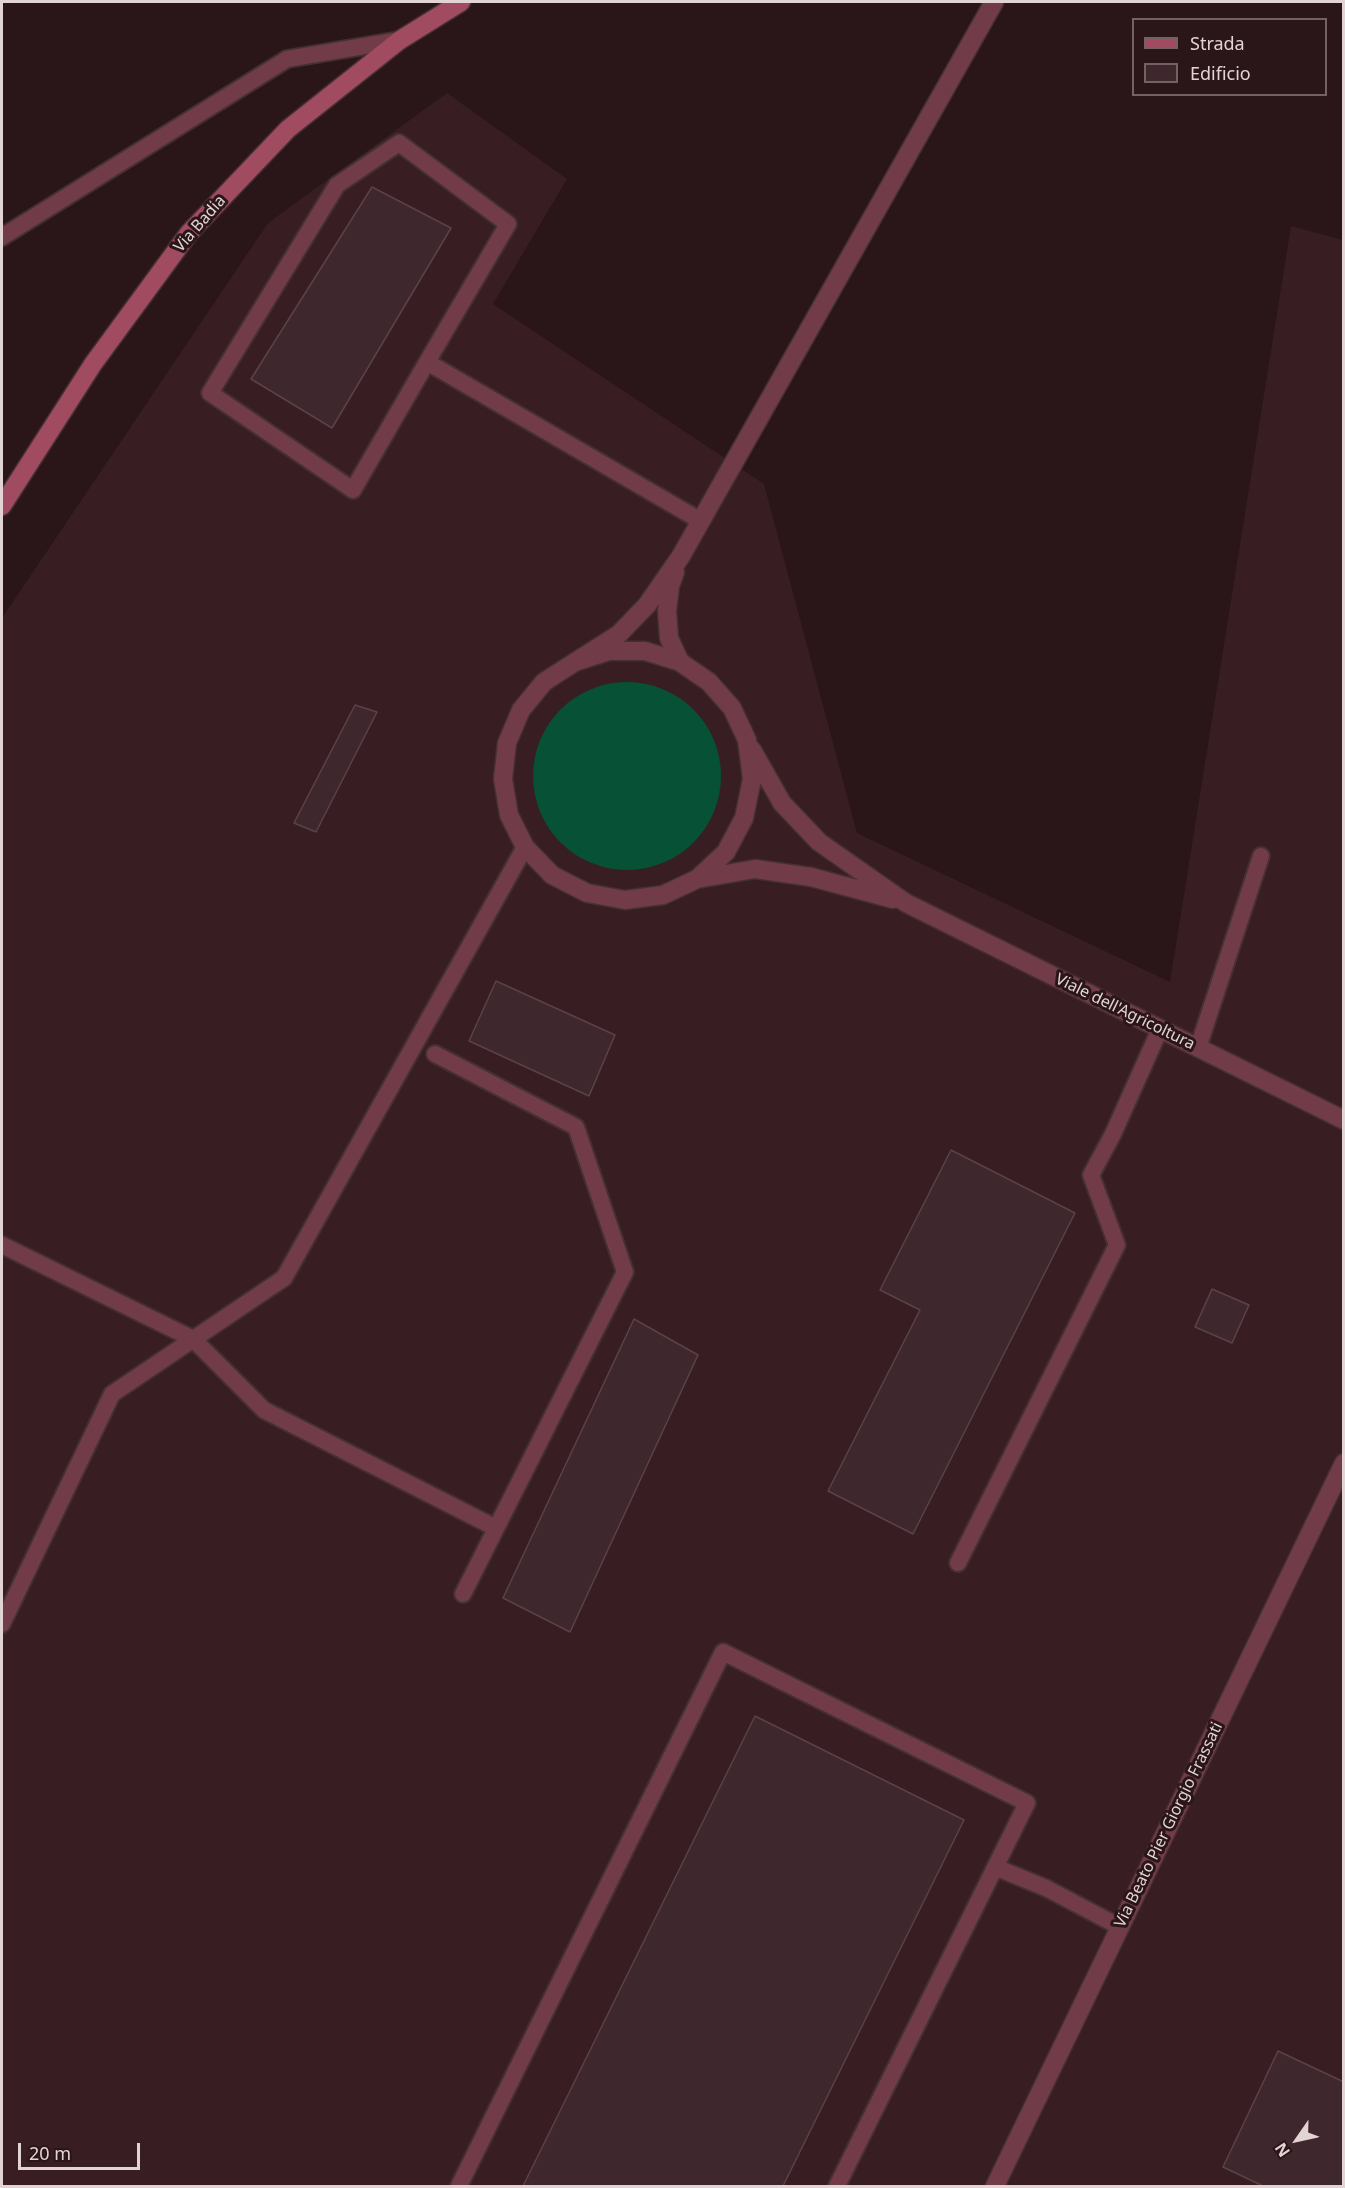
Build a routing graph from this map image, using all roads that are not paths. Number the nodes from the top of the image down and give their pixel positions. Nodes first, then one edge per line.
1 (461, 2) edge
2 (994, 2) edge
3 (400, 40) junction
4 (2, 237) edge
5 (427, 362) junction
6 (2, 506) edge
7 (700, 521) junction
8 (681, 556) junction
9 (575, 662) junction
10 (680, 662) junction
11 (747, 740) junction
12 (525, 847) junction
13 (1261, 856) dead end
14 (698, 879) junction
15 (906, 903) junction
16 (1160, 1029) junction
17 (1198, 1048) junction
18 (435, 1054) dead end
19 (1344, 1120) edge
20 (2, 1245) edge
21 (193, 1340) junction
22 (1344, 1463) edge
23 (496, 1528) junction
24 (958, 1563) dead end
25 (463, 1594) dead end
26 (2, 1624) edge
27 (995, 1867) junction
28 (1120, 1927) junction
29 (459, 2187) edge
30 (837, 2187) edge
31 (995, 2187) edge

1 - 3 main road, Via Badia
2 - 7 street
3 - 4 lane
3 - 6 main road, Via Badia
5 - 5 lane
5 - 7 lane
7 - 8 street
8 - 9 street
8 - 10 street
9 - 10 street, Viale dell'Agricoltura
9 - 12 street, Viale dell'Agricoltura
10 - 11 street, Viale dell'Agricoltura
11 - 14 street, Viale dell'Agricoltura
11 - 15 street, Viale dell'Agricoltura
12 - 14 street, Viale dell'Agricoltura
12 - 21 lane
13 - 17 lane
14 - 15 street, Viale dell'Agricoltura
15 - 16 street, Viale dell'Agricoltura
16 - 17 street, Viale dell'Agricoltura
16 - 24 lane
17 - 19 street, Viale dell'Agricoltura
18 - 23 lane
20 - 21 lane
21 - 23 lane
21 - 26 lane
22 - 28 street, Via Beato Pier Giorgio Frassati
23 - 25 lane
27 - 28 lane
27 - 29 lane
27 - 30 lane
28 - 31 street, Via Beato Pier Giorgio Frassati

